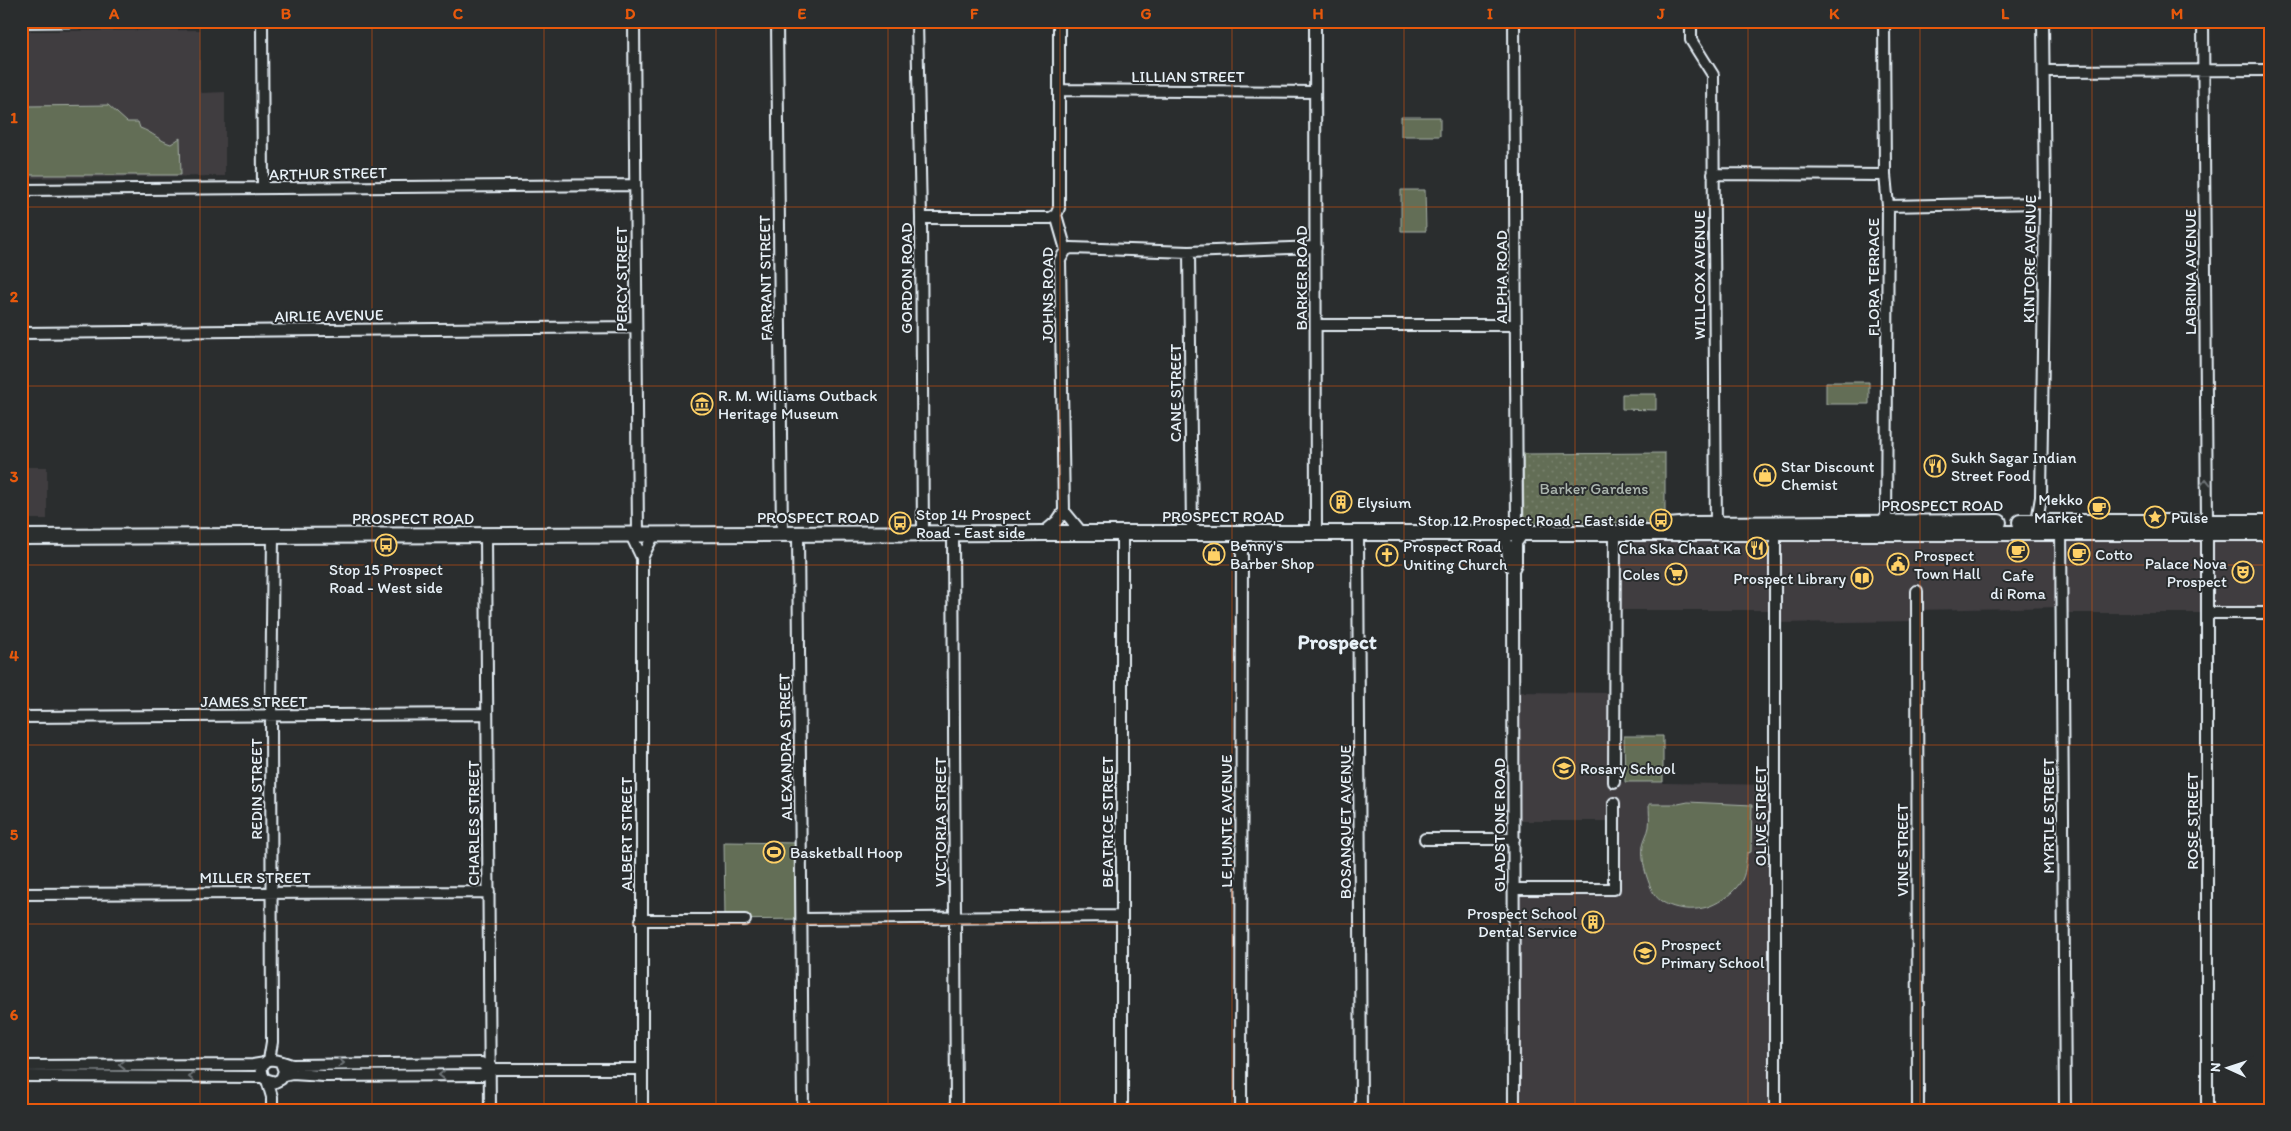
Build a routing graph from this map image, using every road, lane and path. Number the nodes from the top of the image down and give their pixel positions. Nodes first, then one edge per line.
1 (102, 21) edge
2 (262, 21) edge
3 (634, 21) edge
4 (777, 21) edge
5 (917, 21) edge
6 (1059, 21) edge
7 (1315, 21) edge
8 (1514, 21) edge
9 (1691, 21) edge
10 (1884, 21) edge
11 (2043, 21) edge
12 (2203, 21) edge
13 (21, 22) edge
14 (2203, 70) junction
15 (2270, 70) edge
16 (2044, 71) junction
17 (1060, 90) junction
18 (1315, 92) junction
19 (1713, 174) junction
20 (1885, 175) junction
21 (635, 185) junction
22 (263, 188) junction
23 (21, 190) edge
24 (2045, 203) junction
25 (1888, 206) junction
26 (1056, 215) junction
27 (921, 218) junction
28 (1316, 247) junction
29 (1066, 250) junction
30 (1190, 252) junction
31 (1316, 325) junction
32 (1516, 325) junction
33 (636, 327) junction
34 (21, 333) edge
35 (2041, 497) junction
36 (1064, 511) junction
37 (2033, 522) junction
38 (2270, 522) edge
39 (2057, 525) junction
40 (1775, 528) junction
41 (1886, 528) junction
42 (2207, 528) junction
43 (1716, 529) junction
44 (1521, 532) junction
45 (1043, 533) junction
46 (1082, 533) junction
47 (1192, 533) junction
48 (1242, 533) junction
49 (1358, 533) junction
50 (1500, 533) junction
51 (1615, 533) junction
52 (2270, 533) edge
53 (923, 534) junction
54 (953, 534) junction
55 (1122, 534) junction
56 (1316, 534) junction
57 (273, 535) junction
58 (782, 535) junction
59 (798, 535) junction
60 (486, 536) junction
61 (635, 536) junction
62 (652, 536) junction
63 (21, 537) edge
64 (642, 558) junction
65 (1513, 570) junction
66 (1916, 591) dead end
67 (2270, 613) edge
68 (2207, 614) junction
69 (487, 714) junction
70 (271, 716) junction
71 (21, 717) edge
72 (1614, 782) dead end
73 (1614, 803) dead end
74 (1425, 839) dead end
75 (1514, 839) junction
76 (1514, 889) junction
77 (271, 892) junction
78 (489, 892) junction
79 (21, 894) edge
80 (1122, 916) junction
81 (956, 917) junction
82 (802, 919) junction
83 (641, 920) junction
84 (745, 920) dead end
85 (273, 1062) junction
86 (21, 1066) edge
87 (489, 1069) junction
88 (642, 1069) junction
89 (21, 1076) edge
90 (273, 1078) junction
91 (272, 1110) edge
92 (490, 1110) edge
93 (642, 1110) edge
94 (802, 1110) edge
95 (956, 1110) edge
96 (1122, 1110) edge
97 (1240, 1110) edge
98 (1361, 1110) edge
99 (1514, 1110) edge
100 (1775, 1110) edge
101 (1918, 1110) edge
102 (2065, 1110) edge
103 (2207, 1110) edge

1 - 13 street
2 - 22 street
3 - 21 street, PERCY STREET
4 - 58 street, FARRANT STREET
5 - 27 street, GORDON ROAD
6 - 17 street, JOHNS ROAD
7 - 18 street, BARKER ROAD
8 - 32 street, ALPHA ROAD
9 - 19 street, WILLCOX AVENUE
10 - 20 street, FLORA TERRACE
11 - 16 street, KINTORE AVENUE
12 - 14 street, LABRINA AVENUE
14 - 15 street
14 - 16 street
42 -> 14 street, LABRINA AVENUE
16 - 24 street, KINTORE AVENUE
17 - 18 street, LILLIAN STREET
17 - 26 street, JOHNS ROAD
18 - 28 street, BARKER ROAD
19 - 20 street
19 - 43 street, WILLCOX AVENUE
20 - 25 street, FLORA TERRACE
21 - 22 street, ARTHUR STREET
21 - 33 street, PERCY STREET
22 - 23 street, ARTHUR STREET
24 - 25 street
24 - 35 street, KINTORE AVENUE
25 - 41 street, FLORA TERRACE
26 - 27 street
26 - 29 street, JOHNS ROAD
27 - 53 street, GORDON ROAD
28 - 30 street
28 - 31 street, BARKER ROAD
29 - 30 street
29 - 36 street, JOHNS ROAD
30 - 47 street, CANE STREET
31 - 32 street
31 - 56 street, BARKER ROAD
32 - 44 street, ALPHA ROAD
33 - 34 street, AIRLIE AVENUE
33 - 61 street, PERCY STREET
35 - 37 street, KINTORE AVENUE
35 - 39 street, KINTORE AVENUE
36 - 45 street
36 - 46 street
37 - 39 main road, PROSPECT ROAD
37 - 41 main road, PROSPECT ROAD
38 - 42 main road, PROSPECT ROAD
39 - 41 main road, PROSPECT ROAD
39 - 42 main road, PROSPECT ROAD
39 - 102 street, MYRTLE STREET
40 - 41 main road, PROSPECT ROAD
40 - 43 main road, PROSPECT ROAD
40 - 100 street, OLIVE STREET
42 - 52 main road, PROSPECT ROAD
42 - 68 street, ROSE STREET
43 - 51 main road, PROSPECT ROAD
44 - 50 main road, PROSPECT ROAD
44 - 51 main road, PROSPECT ROAD
44 - 65 street, GLADSTONE ROAD
45 - 46 main road, PROSPECT ROAD
45 - 54 main road, PROSPECT ROAD
46 - 55 main road, PROSPECT ROAD
47 - 48 main road, PROSPECT ROAD
47 - 55 main road, PROSPECT ROAD
48 - 56 main road, PROSPECT ROAD
48 - 97 street, LE HUNTE AVENUE
49 - 50 main road, PROSPECT ROAD
49 - 56 main road, PROSPECT ROAD
49 - 98 street, BOSANQUET AVENUE
50 - 65 street, GLADSTONE ROAD
51 - 72 street
53 - 54 main road, PROSPECT ROAD
53 - 59 main road, PROSPECT ROAD
54 - 81 street, VICTORIA STREET
55 - 80 street, BEATRICE STREET
57 - 60 main road, PROSPECT ROAD
57 - 63 main road, PROSPECT ROAD
57 - 70 street, REDIN STREET
58 - 59 main road, PROSPECT ROAD
58 - 62 main road, PROSPECT ROAD
59 - 82 street, ALEXANDRA STREET
60 - 61 main road, PROSPECT ROAD
60 - 69 street, CHARLES STREET
61 - 62 main road, PROSPECT ROAD
61 - 64 street, ALBERT STREET
62 - 64 street, ALBERT STREET
64 - 83 street, ALBERT STREET
65 - 75 street, GLADSTONE ROAD
66 - 101 street, VINE STREET
67 - 68 street
68 - 103 street, ROSE STREET
69 - 70 street, JAMES STREET
69 - 78 street, CHARLES STREET
70 - 71 street, JAMES STREET
70 - 77 street, REDIN STREET
73 - 76 street
74 - 75 street
75 - 76 street, GLADSTONE ROAD
76 - 99 street, GLADSTONE ROAD
77 - 78 street, MILLER STREET
77 - 79 street, MILLER STREET
77 - 85 street, REDIN STREET
78 - 87 street, CHARLES STREET
80 - 81 street
80 - 96 street, BEATRICE STREET
81 - 82 street
81 - 95 street, VICTORIA STREET
82 - 94 street, ALEXANDRA STREET
83 - 84 street
83 - 88 street, ALBERT STREET
85 -> 86 street
85 -> 87 street
85 - 90 street
85 - 90 street
87 - 88 street
87 -> 90 street
87 - 92 street, CHARLES STREET
88 - 93 street, ALBERT STREET
90 -> 89 street
90 - 91 street

